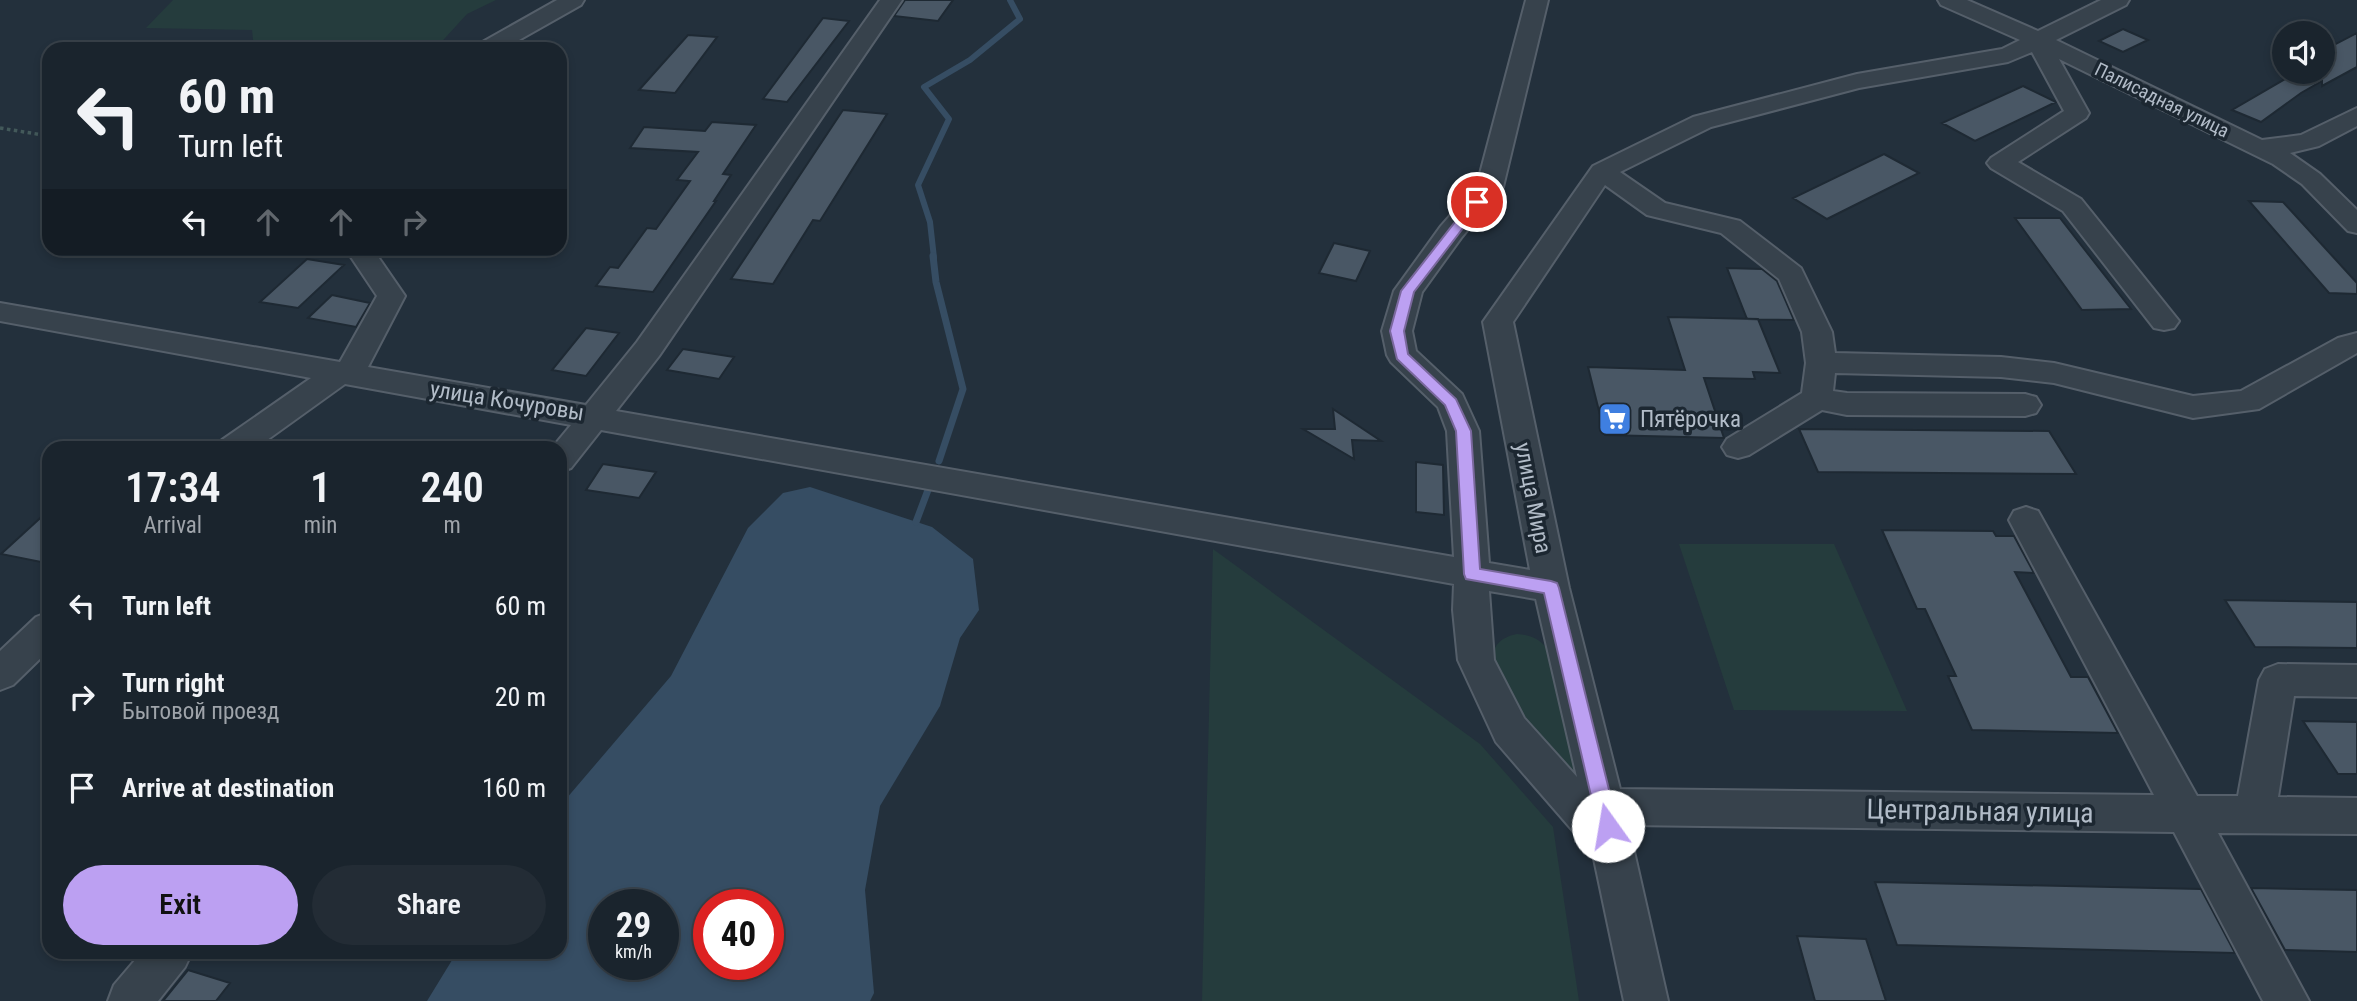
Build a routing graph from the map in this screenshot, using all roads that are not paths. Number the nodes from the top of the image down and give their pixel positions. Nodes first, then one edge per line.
1 (573, 0) edge
2 (891, 0) edge
3 (1537, 0) edge
4 (1949, 0) edge
5 (2118, 0) edge
6 (2037, 39) junction
7 (499, 42) edge
8 (2357, 115) edge
9 (2258, 147) junction
10 (1602, 172) junction
11 (2357, 225) edge
12 (364, 256) edge
13 (0, 312) edge
14 (2164, 321) dead end
15 (2357, 344) edge
16 (1821, 363) junction
17 (345, 373) junction
18 (1817, 398) junction
19 (2025, 405) dead end
20 (593, 417) junction
21 (243, 441) edge
22 (1738, 447) dead end
23 (567, 451) edge
24 (2025, 520) dead end
25 (1472, 574) junction
26 (1551, 588) junction
27 (42, 633) edge
28 (0, 674) edge
29 (2357, 681) edge
30 (1604, 807) junction
31 (2183, 813) junction
32 (2255, 814) junction
33 (2357, 816) edge
34 (1612, 846) junction
35 (164, 959) edge
36 (130, 1001) edge
37 (1646, 1001) edge
38 (2287, 1001) edge

1 - 7 street
2 - 20 street, улица Кочуровы
3 - 25 street
4 - 6 street, Палисадная улица
5 - 6 street
6 - 9 street, Палисадная улица
6 - 10 street
6 - 14 street
8 - 9 street
9 - 11 street, Палисадная улица
10 - 16 street
10 - 26 street, улица Мира
12 - 17 street
13 - 17 street, улица Кочуровы
15 - 16 street
16 - 18 street
17 - 20 street, улица Кочуровы
17 - 21 street
18 - 19 street
18 - 22 street
20 - 23 street
20 - 25 street
24 - 31 street
25 - 26 street
25 - 34 street
26 - 30 street, улица Мира
27 - 28 street
29 - 32 street
30 - 31 street, Центральная улица
30 - 34 street, улица Мира
31 - 32 street, Центральная улица
31 - 38 street
32 - 33 street, Центральная улица
34 - 37 street, улица Мира
35 - 36 street

